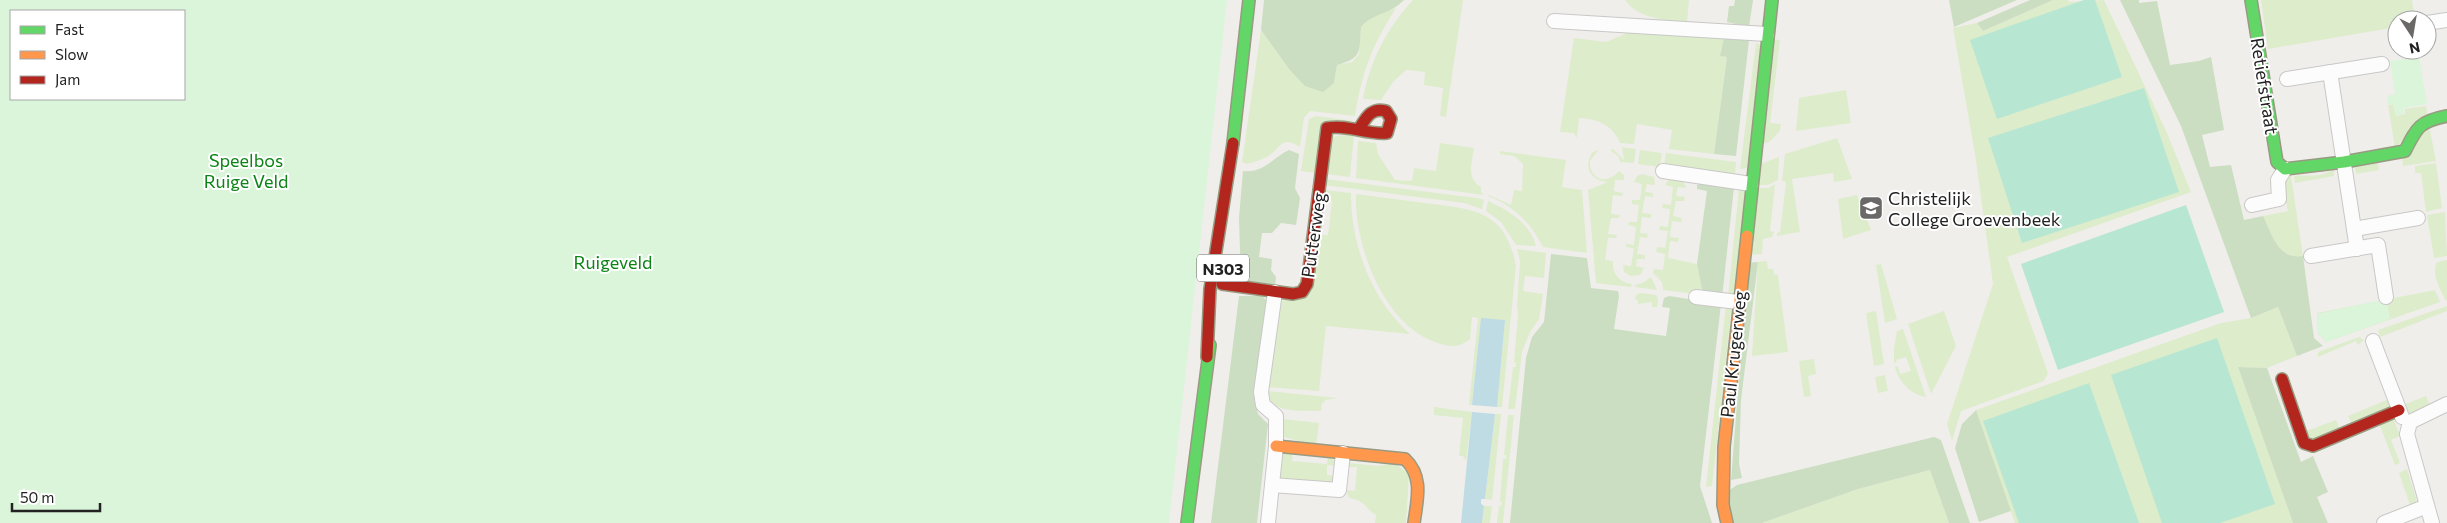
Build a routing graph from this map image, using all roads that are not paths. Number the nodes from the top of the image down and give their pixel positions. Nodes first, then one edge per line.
1 (1249, 0) edge
2 (1772, 0) edge
3 (2250, 0) edge
4 (1554, 21) dead end
5 (1767, 34) junction
6 (2382, 64) dead end
7 (2330, 72) junction
8 (2287, 79) dead end
9 (2447, 116) edge
10 (1359, 129) dead end
11 (2344, 162) junction
12 (2285, 169) junction
13 (1663, 171) dead end
14 (1228, 177) junction
15 (1751, 184) junction
16 (2252, 205) dead end
17 (2418, 218) dead end
18 (2354, 229) junction
19 (2357, 249) junction
20 (2311, 256) dead end
21 (1222, 284) junction
22 (1275, 292) junction
23 (1696, 297) dead end
24 (2386, 297) dead end
25 (1738, 302) junction
26 (2373, 341) dead end
27 (1207, 358) junction
28 (2282, 379) dead end
29 (2447, 404) edge
30 (2399, 410) junction
31 (2410, 422) junction
32 (1276, 446) junction
33 (1343, 453) junction
34 (1272, 485) junction
35 (2427, 506) junction
36 (1187, 523) edge
37 (1268, 523) edge
38 (1414, 523) edge
39 (1727, 523) edge
40 (2384, 523) edge
41 (2432, 523) edge

1 - 14 street, N303
2 - 5 street, Paul Krugerweg
3 - 12 street, Retiefstraat
4 - 5 street
5 - 15 street, Paul Krugerweg
6 - 7 street
7 - 8 street
7 - 11 street
9 - 11 street
10 - 22 street, Putterweg
11 - 12 street
11 - 18 street
12 - 16 street
13 - 15 street
14 - 21 street, N303
14 - 27 street, N303
15 - 25 street, Paul Krugerweg
17 - 18 street
18 - 19 street
19 - 20 street
19 - 24 street
21 - 22 street, Putterweg
21 - 27 street, N303
22 - 32 street
23 - 25 street
25 - 39 street, Paul Krugerweg
26 - 30 street
27 - 36 street, N303
28 - 30 street
29 - 31 street
30 - 31 street
31 - 35 street
32 - 33 street
32 - 34 street
33 - 34 street
33 - 38 street
34 - 37 street
35 - 40 street
35 - 41 street

